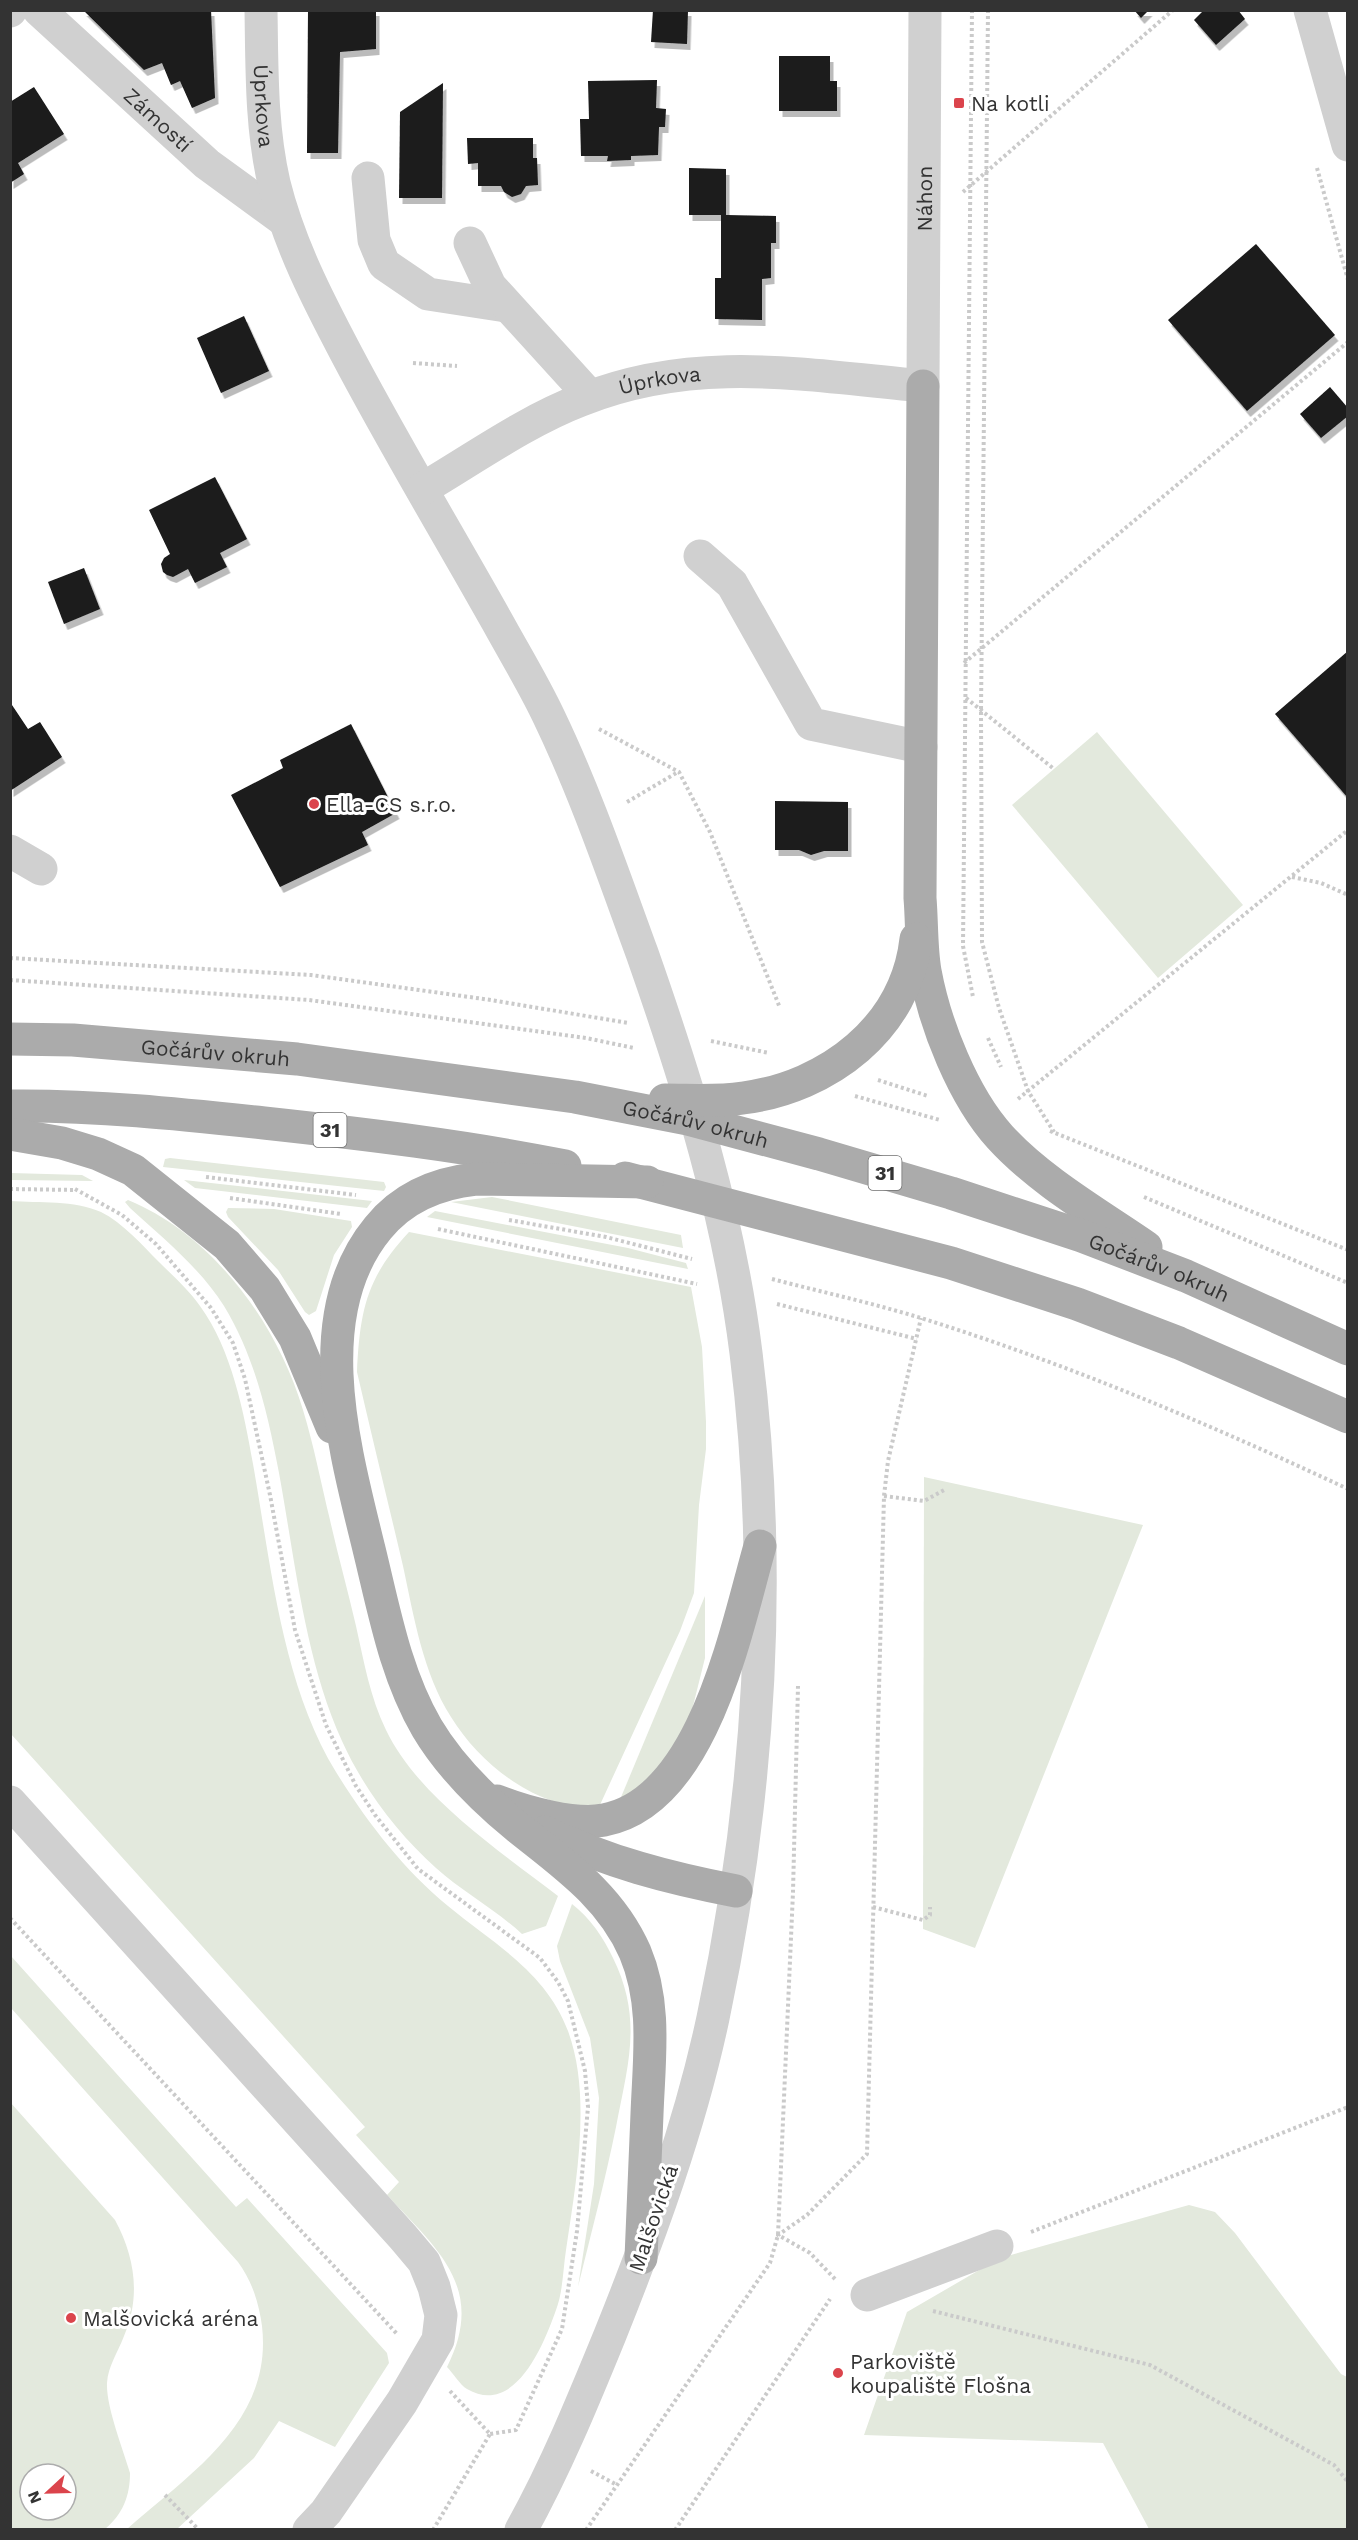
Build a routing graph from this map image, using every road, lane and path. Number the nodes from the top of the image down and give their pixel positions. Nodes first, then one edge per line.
1 (39, 10) edge
2 (261, 10) edge
3 (926, 10) edge
4 (972, 10) edge
5 (988, 10) edge
6 (1173, 10) edge
7 (1310, 10) edge
8 (1347, 145) edge
9 (986, 174) junction
10 (368, 178) dead end
11 (970, 186) junction
12 (285, 221) junction
13 (924, 224) junction
14 (470, 243) dead end
15 (506, 306) junction
16 (1347, 342) edge
17 (413, 363) dead end
18 (457, 366) dead end
19 (923, 386) junction
20 (590, 396) junction
21 (422, 489) junction
22 (700, 556) dead end
23 (981, 649) junction
24 (966, 662) junction
25 (933, 689) junction
26 (965, 698) junction
27 (981, 711) junction
28 (599, 729) dead end
29 (921, 747) junction
30 (1054, 769) dead end
31 (679, 772) junction
32 (627, 802) dead end
33 (1347, 830) edge
34 (10, 851) edge
35 (40, 869) dead end
36 (1291, 877) junction
37 (1347, 895) edge
38 (920, 898) junction
39 (10, 958) edge
40 (974, 1003) dead end
41 (780, 1008) dead end
42 (640, 1026) dead end
43 (987, 1036) dead end
44 (10, 1039) edge
45 (710, 1041) dead end
46 (779, 1055) dead end
47 (835, 1067) junction
48 (1002, 1068) dead end
49 (1012, 1089) dead end
50 (1028, 1091) junction
51 (575, 1097) junction
52 (1017, 1100) junction
53 (10, 1106) edge
54 (981, 1112) junction
55 (1043, 1129) dead end
56 (1054, 1132) junction
57 (10, 1134) edge
58 (1057, 1142) dead end
59 (647, 1182) junction
60 (69, 1185) dead end
61 (10, 1189) edge
62 (77, 1190) junction
63 (96, 1193) dead end
64 (168, 1196) junction
65 (384, 1221) junction
66 (1347, 1250) edge
67 (1186, 1276) junction
68 (768, 1278) dead end
69 (708, 1287) dead end
70 (766, 1301) dead end
71 (921, 1318) junction
72 (917, 1339) junction
73 (1347, 1349) edge
74 (1347, 1417) edge
75 (753, 1419) joint
76 (946, 1489) dead end
77 (1347, 1489) edge
78 (884, 1496) junction
79 (361, 1517) junction
80 (760, 1546) junction
81 (798, 1682) dead end
82 (466, 1779) junction
83 (10, 1802) edge
84 (736, 1891) junction
85 (873, 1907) junction
86 (930, 1907) dead end
87 (10, 1918) edge
88 (1347, 2107) edge
89 (778, 2235) junction
90 (997, 2246) joint
91 (641, 2258) junction
92 (854, 2289) joint
93 (834, 2293) dead end
94 (924, 2309) dead end
95 (424, 2363) junction
96 (490, 2434) junction
97 (1347, 2482) edge
98 (165, 2495) dead end
99 (199, 2529) edge
100 (309, 2529) edge
101 (433, 2529) edge
102 (521, 2529) edge
103 (586, 2529) edge
104 (675, 2529) edge

1 - 12 street, Zámostí
2 - 12 street, Úprkova
3 - 13 street, Náhon
4 - 11 path
5 - 9 path
6 - 9 path
7 - 8 street
9 - 11 path
9 - 23 path
10 - 15 street
11 - 13 path
11 - 24 path
12 - 21 street, Úprkova
13 - 19 street, Náhon
14 - 15 street
15 - 20 street
16 - 23 path
17 - 18 path
19 - 20 street, Úprkova
19 - 25 main road
20 - 21 street, Úprkova
21 - 75 street, Úprkova
22 - 29 street
23 - 24 path
23 - 27 path
24 - 25 path
24 - 26 path
25 - 26 path
25 - 29 main road
26 - 27 path
26 - 40 path
27 - 30 path
27 - 50 path
28 - 31 path
29 - 38 main road
31 - 32 path
31 - 41 path
33 - 36 path
34 - 35 street
36 - 37 path
36 - 50 path
38 - 47 main road
38 - 54 main road
39 - 42 path
43 - 48 path
44 - 51 main road, Gočárův okruh / 31
45 - 46 path
47 - 51 main road
47 - 54 path
49 - 52 path
50 - 52 path
50 - 56 path
51 - 67 main road, Gočárův okruh / 31
52 - 54 path
53 - 59 main road, 31
54 - 67 main road
55 - 56 path
56 - 58 path
56 - 66 path
57 - 64 main road
59 - 65 main road
59 - 74 main road, 31
60 - 62 path
61 - 62 path
62 - 63 path
62 - 96 path
64 - 65 path
64 - 79 main road
65 - 69 path
65 - 79 main road
67 - 73 main road, Gočárův okruh / 31
68 - 71 path
70 - 72 path
71 - 72 path
71 - 77 path
72 - 78 path
75 - 80 street, Malšovická
76 - 78 path
78 - 85 path
79 - 82 main road
80 - 82 main road
80 - 84 street, Malšovická
81 - 89 path
82 - 84 main road
82 - 91 main road
83 - 95 street
84 - 91 street, Malšovická
85 - 86 path
85 - 89 path
87 - 95 path
88 - 90 path
89 - 92 path
89 - 103 path
90 - 92 street
91 - 102 street, Malšovická
93 - 104 path
94 - 97 path
95 - 96 path
95 - 100 street
96 - 101 path
98 - 99 path

